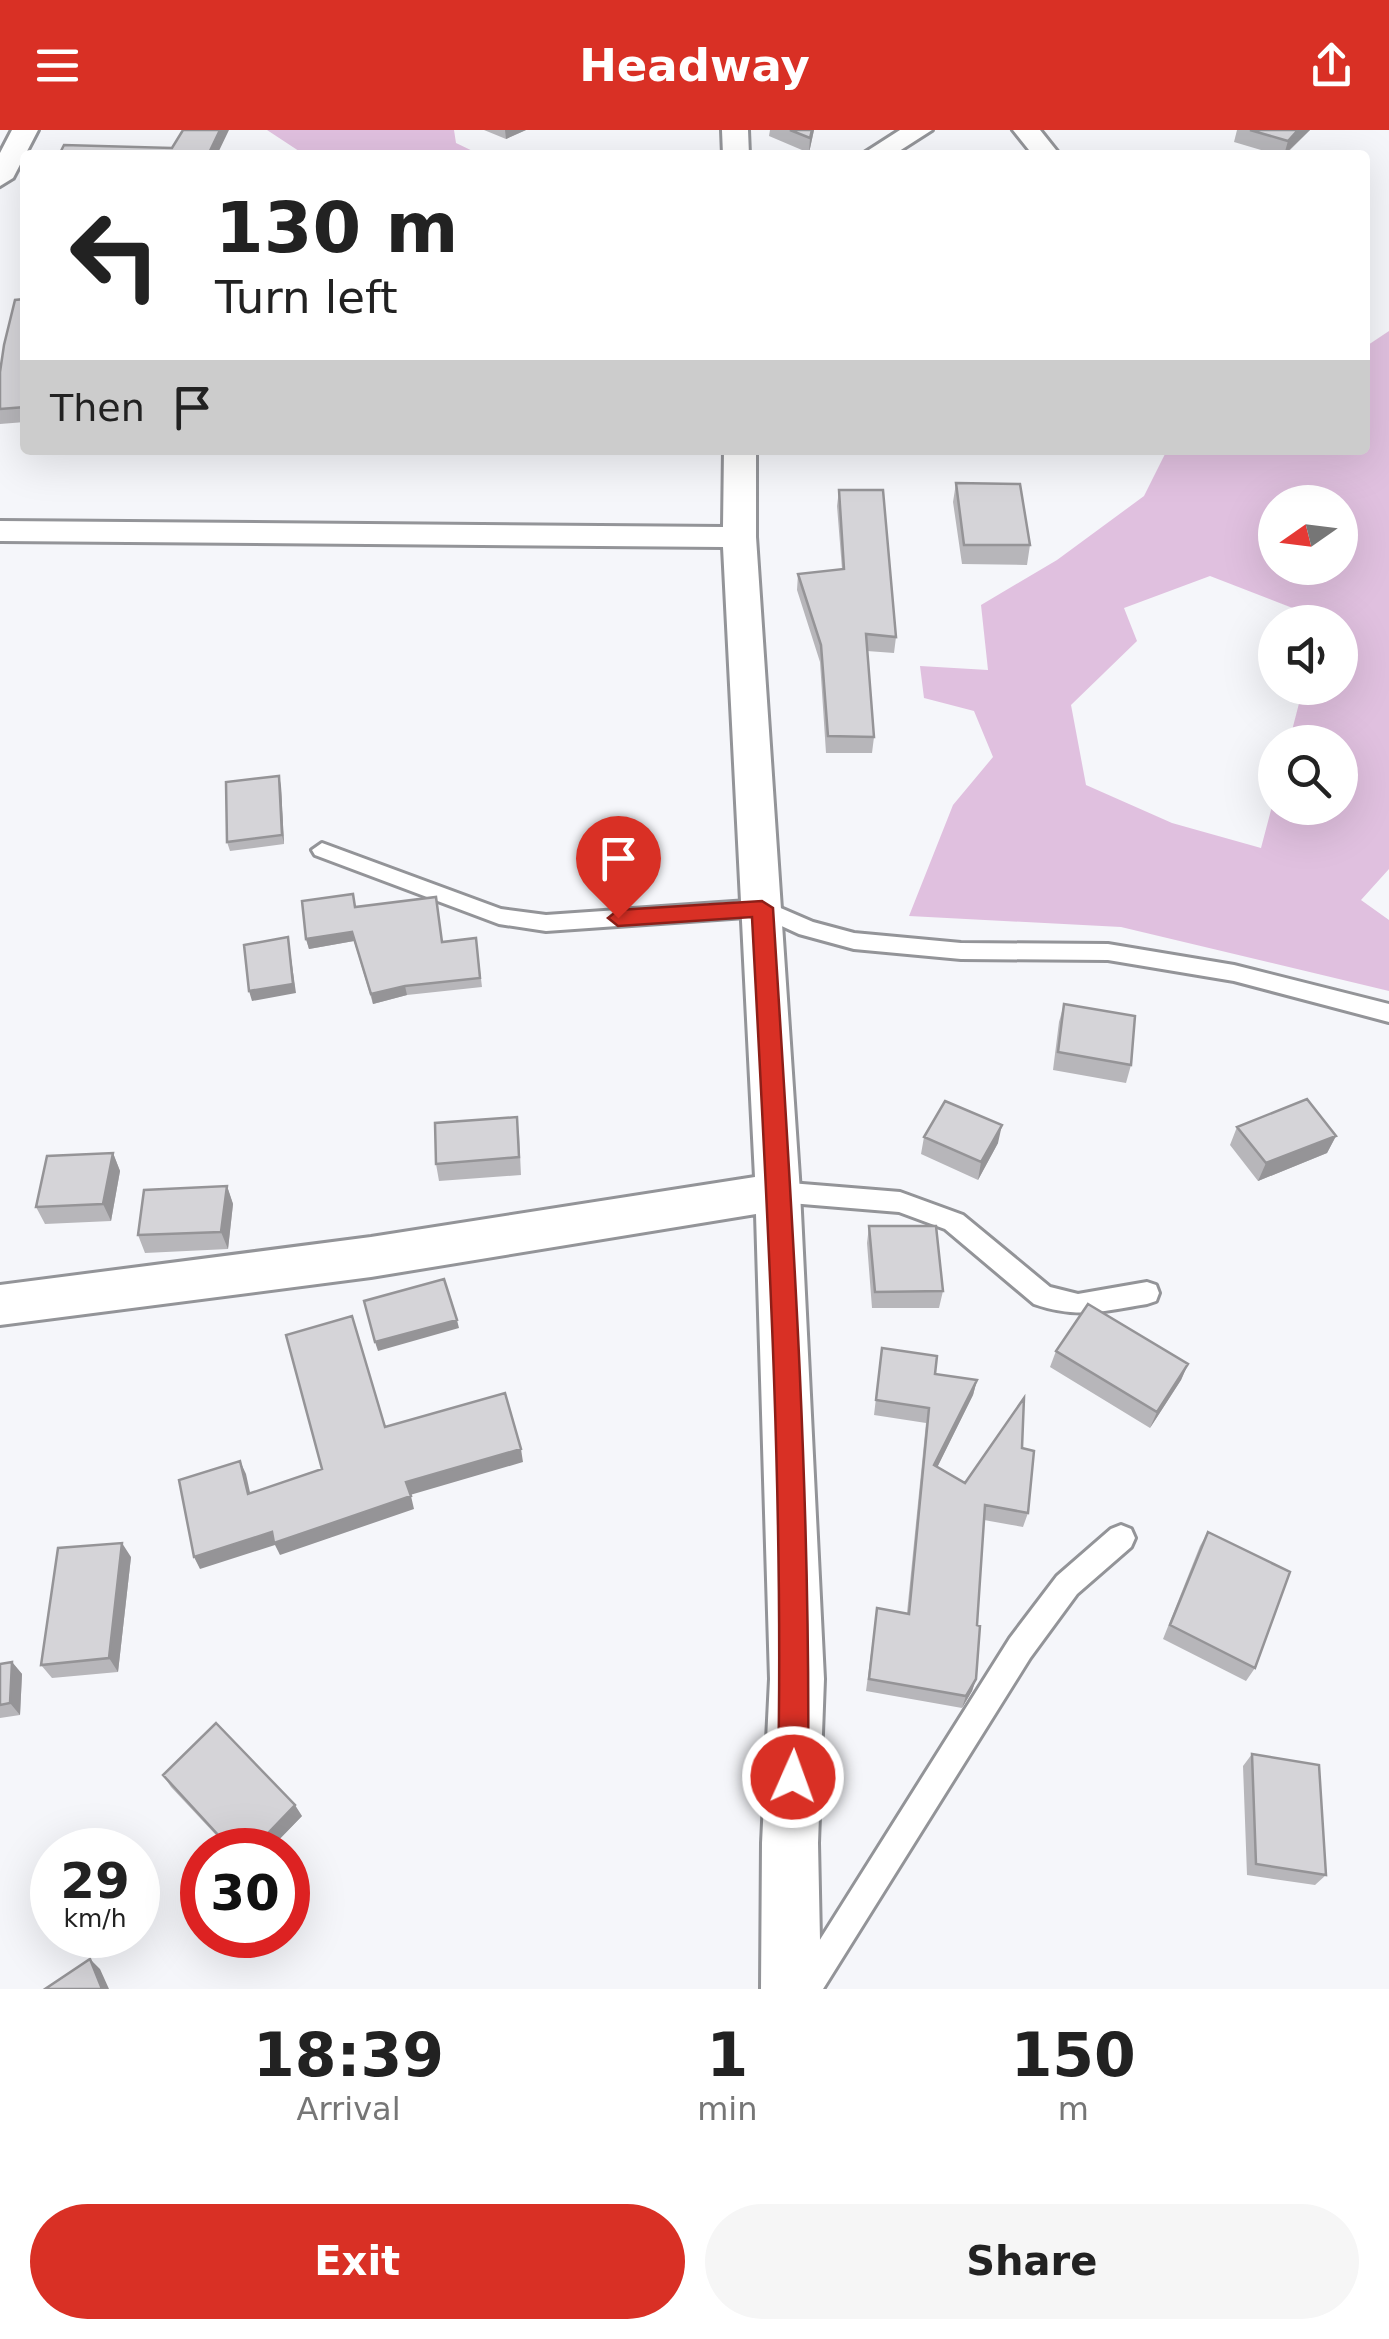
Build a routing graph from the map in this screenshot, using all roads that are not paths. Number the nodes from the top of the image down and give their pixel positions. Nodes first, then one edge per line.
1 (24, 130) edge
2 (919, 130) edge
3 (1026, 130) edge
4 (883, 150) edge
5 (1042, 150) edge
6 (0, 178) edge
7 (740, 455) edge
8 (0, 531) edge
9 (740, 538) junction
10 (322, 850) dead end
11 (762, 908) junction
12 (1389, 1013) edge
13 (778, 1192) junction
14 (1147, 1293) dead end
15 (0, 1305) edge
16 (1121, 1538) dead end
17 (792, 1989) edge
18 (805, 1989) edge

1 - 6 street
2 - 4 street
3 - 5 street
7 - 9 street
8 - 9 street
9 - 11 street
10 - 11 lane
11 - 12 lane
11 - 13 street
13 - 14 lane
13 - 15 street
13 - 17 street
16 - 18 lane

